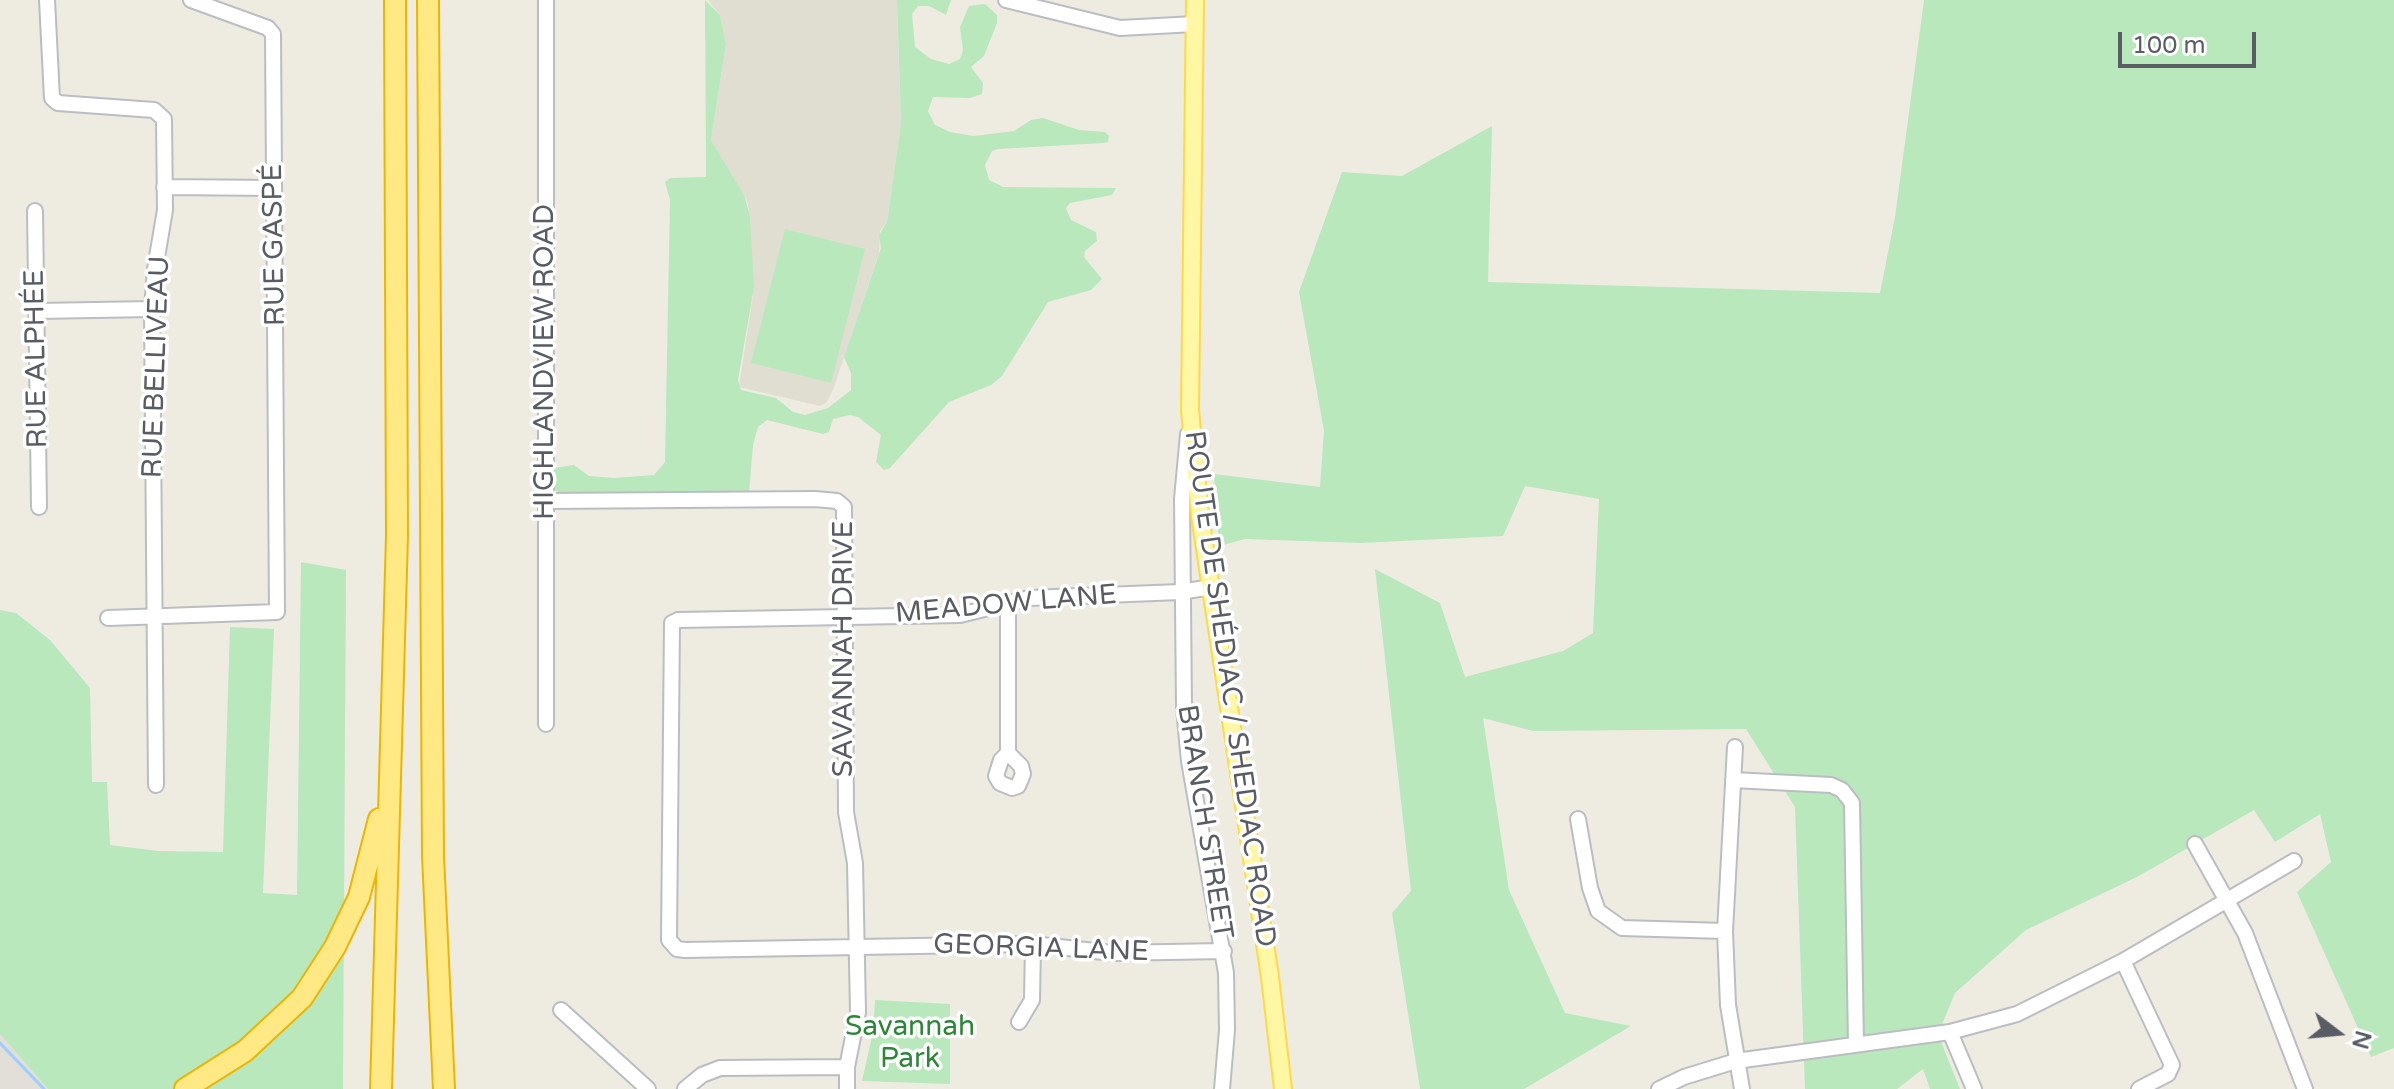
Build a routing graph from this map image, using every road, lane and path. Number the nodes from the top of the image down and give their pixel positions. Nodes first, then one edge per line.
1 (47, 0) edge
2 (191, 0) edge
3 (395, 0) edge
4 (428, 0) edge
5 (546, 0) edge
6 (1006, 0) edge
7 (1195, 0) edge
8 (1195, 24) junction
9 (164, 187) junction
10 (274, 188) junction
11 (35, 211) dead end
12 (152, 309) junction
13 (37, 311) junction
14 (1190, 410) junction
15 (546, 501) junction
16 (39, 507) dead end
17 (1212, 587) junction
18 (1180, 592) junction
19 (1008, 605) junction
20 (846, 617) junction
21 (108, 618) dead end
22 (153, 618) junction
23 (546, 724) dead end
24 (1735, 747) dead end
25 (1008, 753) dead end
26 (391, 756) junction
27 (1733, 780) junction
28 (156, 785) dead end
29 (1578, 819) dead end
30 (2195, 844) dead end
31 (2294, 861) dead end
32 (2226, 897) junction
33 (1725, 931) junction
34 (1033, 944) junction
35 (857, 946) junction
36 (1224, 951) junction
37 (2123, 961) junction
38 (561, 1010) dead end
39 (1019, 1022) dead end
40 (1950, 1032) junction
41 (1856, 1045) junction
42 (1736, 1061) junction
43 (847, 1067) junction
44 (185, 1089) edge
45 (381, 1089) edge
46 (444, 1089) edge
47 (648, 1089) edge
48 (685, 1089) edge
49 (847, 1089) edge
50 (1222, 1089) edge
51 (1283, 1089) edge
52 (1659, 1089) edge
53 (1742, 1089) edge
54 (1974, 1089) edge
55 (2139, 1089) edge
56 (2305, 1089) edge

1 - 9 street, RUE BELLIVEAU
2 - 10 street, RUE GASPÉ
3 - 26 highway
4 - 46 highway
5 - 15 street, HIGHLANDVIEW ROAD
6 - 8 street
7 - 8 main road, ROUTE DE SHÉDIAC / SHEDIAC ROAD
8 - 14 main road, ROUTE DE SHÉDIAC / SHEDIAC ROAD
9 - 10 street
9 - 12 street, RUE BELLIVEAU
10 - 22 street, RUE GASPÉ
11 - 13 street, RUE ALPHÉE
12 - 13 street
12 - 22 street, RUE BELLIVEAU
13 - 16 street, RUE ALPHÉE
14 - 17 main road, ROUTE DE SHÉDIAC / SHEDIAC ROAD
14 - 18 street, BRANCH STREET
15 - 20 street, SAVANNAH DRIVE
15 - 23 street, HIGHLANDVIEW ROAD
17 - 18 street, MEADOW LANE
17 - 51 main road, ROUTE DE SHÉDIAC / SHEDIAC ROAD
18 - 19 street, MEADOW LANE
18 - 36 street, BRANCH STREET
19 - 20 street, MEADOW LANE
19 - 25 street
20 - 35 street, SAVANNAH DRIVE
20 - 35 street, MEADOW LANE
21 - 22 street
22 - 28 street, RUE BELLIVEAU
24 - 27 street
26 - 44 highway
26 - 45 highway
27 - 33 street
27 - 41 street
29 - 33 street
30 - 32 street
31 - 32 street
32 - 37 street
32 - 56 street
33 - 42 street
34 - 35 street, GEORGIA LANE
34 - 36 street, GEORGIA LANE
34 - 39 street
35 - 43 street, SAVANNAH DRIVE
36 - 50 street, BRANCH STREET
37 - 40 street
37 - 55 street
38 - 47 street
40 - 41 street
40 - 54 street
41 - 42 street
42 - 52 street
42 - 53 street
43 - 48 street
43 - 49 street, SAVANNAH DRIVE

